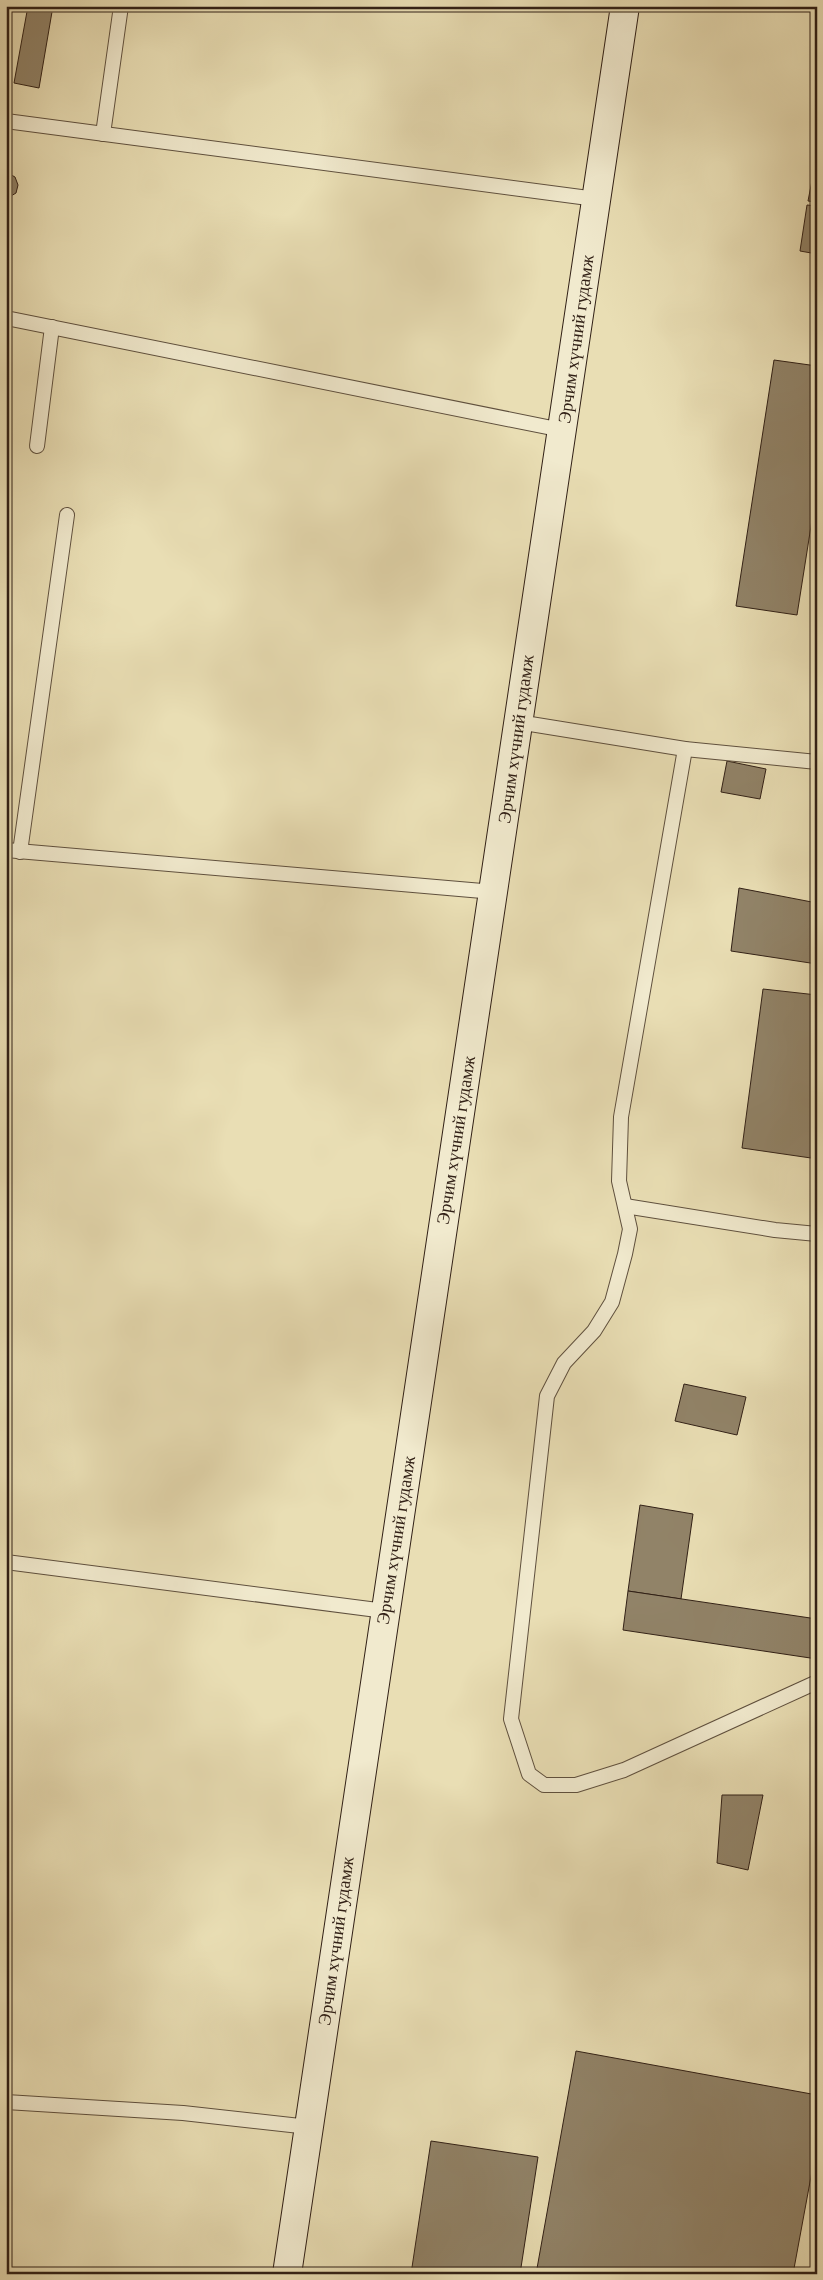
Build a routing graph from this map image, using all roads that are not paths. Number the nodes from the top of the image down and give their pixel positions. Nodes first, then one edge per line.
1 (122, 6) edge
2 (625, 6) edge
3 (6, 122) edge
4 (103, 134) junction
5 (596, 199) junction
6 (6, 318) edge
7 (52, 327) junction
8 (562, 430) junction
9 (37, 446) dead end
10 (67, 515) dead end
11 (518, 722) junction
12 (685, 749) junction
13 (817, 762) edge
14 (13, 851) edge
15 (494, 892) junction
16 (625, 1206) junction
17 (817, 1234) edge
18 (6, 1562) edge
19 (385, 1612) junction
20 (817, 1682) edge
21 (6, 2102) edge
22 (309, 2127) junction
23 (287, 2274) edge

1 - 4 lane
2 - 5 main road, Эрчим хүчний гудамж
3 - 4 lane
4 - 5 lane
5 - 8 main road, Эрчим хүчний гудамж
6 - 7 lane
7 - 8 lane
7 - 9 lane
8 - 11 main road, Эрчим хүчний гудамж
10 - 14 lane
11 - 12 lane
11 - 15 main road, Эрчим хүчний гудамж
12 - 13 lane
12 - 16 lane
14 - 15 lane
15 - 19 main road, Эрчим хүчний гудамж
16 - 17 lane
16 - 20 lane
18 - 19 lane
19 - 22 main road, Эрчим хүчний гудамж
21 - 22 lane
22 - 23 main road, Эрчим хүчний гудамж

